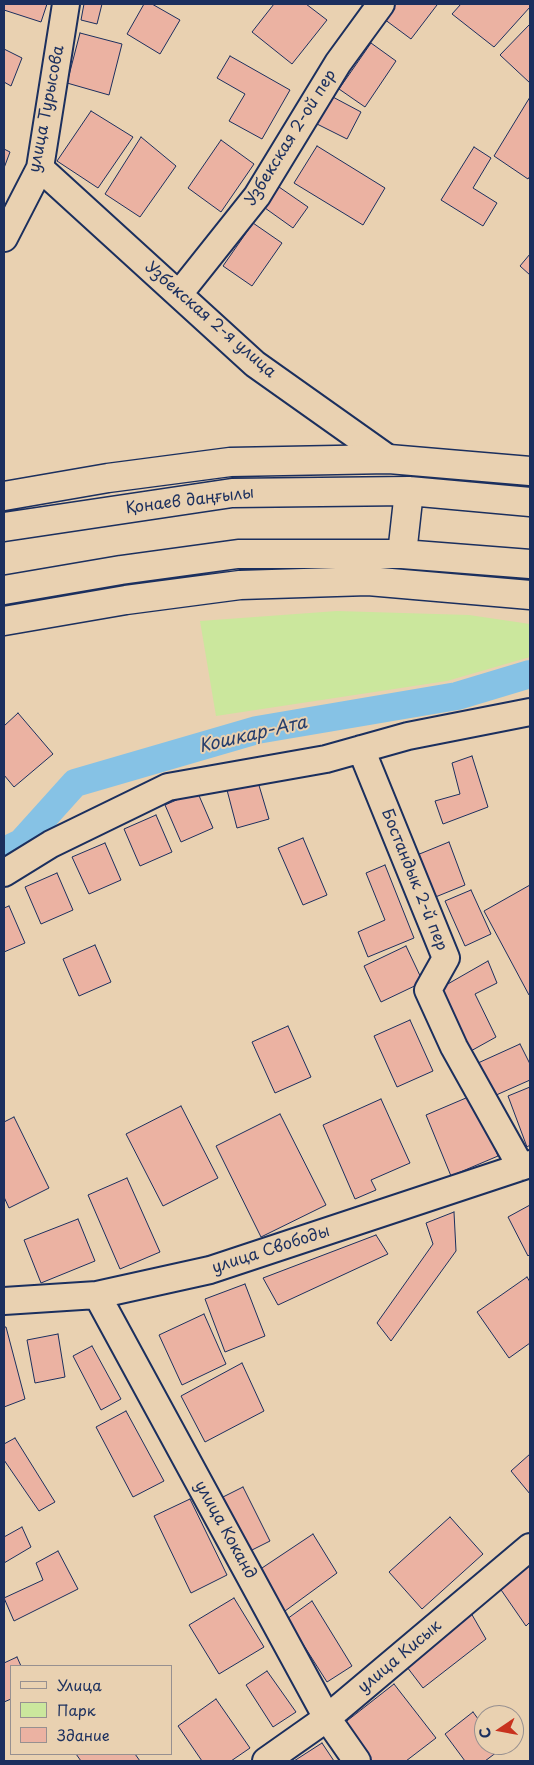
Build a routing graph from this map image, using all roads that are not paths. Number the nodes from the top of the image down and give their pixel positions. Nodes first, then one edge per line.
1 (66, 4) edge
2 (381, 4) edge
3 (40, 168) junction
4 (7, 227) edge
5 (179, 294) junction
6 (389, 459) junction
7 (530, 471) edge
8 (108, 478) junction
9 (409, 491) junction
10 (4, 496) edge
11 (174, 500) junction
12 (530, 502) edge
13 (4, 527) edge
14 (402, 554) junction
15 (530, 564) edge
16 (4, 590) edge
17 (530, 595) edge
18 (4, 621) edge
19 (530, 712) edge
20 (361, 749) junction
21 (4, 873) edge
22 (526, 1165) edge
23 (97, 1295) junction
24 (4, 1301) edge
25 (530, 1547) edge
26 (327, 1718) junction
27 (266, 1761) edge
28 (357, 1761) edge

1 - 3 street, улица Турысова
2 - 5 street, Узбекская 2-ой пер
3 - 4 street, улица Турысова
3 - 5 street, Узбекская 2-я улица
5 - 6 street, Узбекская 2-я улица
6 - 7 main road
6 - 8 main road
8 - 10 main road
8 - 11 main road
9 - 11 main road, Қонаев даңғылы
9 - 12 main road, Қонаев даңғылы
9 - 14 main road
11 - 13 main road, Қонаев даңғылы
14 - 15 main road
14 - 16 main road
17 - 18 main road
19 - 20 street
20 - 21 street
20 - 22 street, Бостандык 2-й пер
22 - 23 street, улица Свободы
23 - 24 street, улица Свободы
23 - 26 street, улица Коканд
25 - 26 street, улица Кисык
26 - 27 street, улица Кисык
26 - 28 street, улица Коканд

